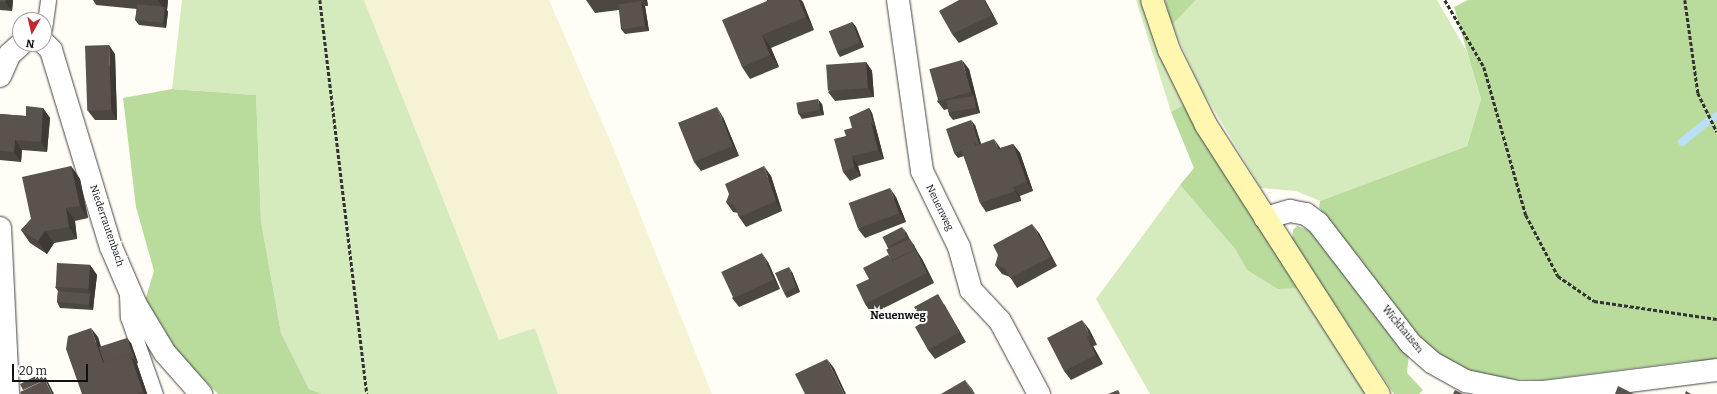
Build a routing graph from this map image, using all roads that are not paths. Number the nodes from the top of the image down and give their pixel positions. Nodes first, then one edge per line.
1 (48, 0) edge
2 (898, 0) edge
3 (1152, 0) edge
4 (46, 12) edge
5 (12, 52) edge
6 (52, 52) edge
7 (0, 76) edge
8 (1265, 218) junction
9 (0, 228) edge
10 (126, 281) junction
11 (1717, 370) edge
12 (8, 394) edge
13 (155, 394) edge
14 (201, 394) edge
15 (1039, 394) edge
16 (1379, 394) edge

1 - 4 lane
2 - 15 street, Neuenweg
3 - 8 main road
5 - 7 street
6 - 10 street, Niederrautenbach
8 - 11 street, Wickhausen
8 - 16 main road
9 - 12 street
10 - 13 lane
10 - 14 street, Niederrautenbach

